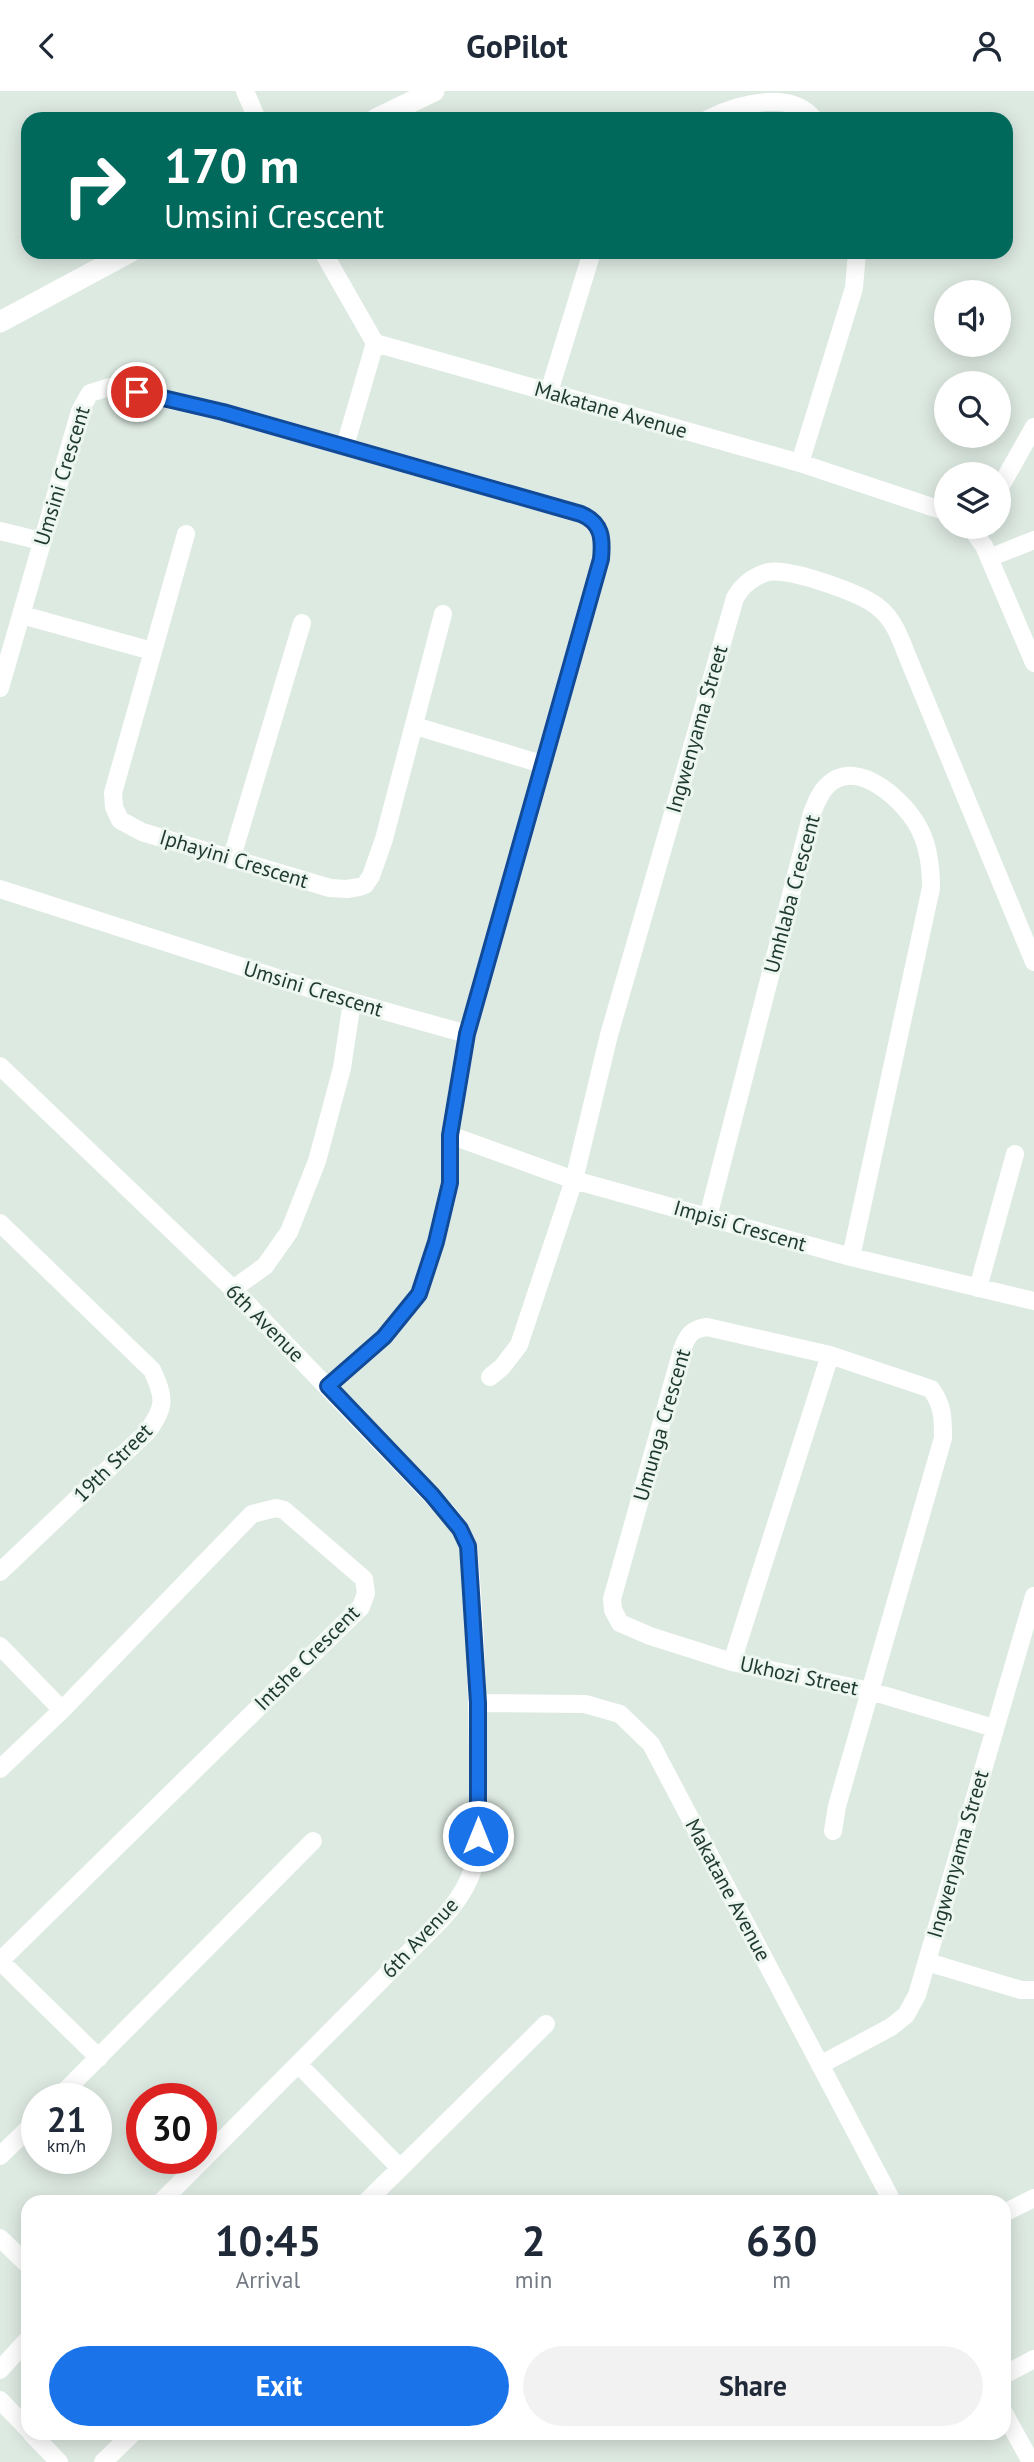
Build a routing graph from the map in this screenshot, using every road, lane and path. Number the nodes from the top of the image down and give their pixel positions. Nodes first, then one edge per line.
1 (245, 91) edge
2 (433, 91) edge
3 (254, 112) edge
4 (390, 112) edge
5 (722, 112) edge
6 (809, 112) edge
7 (117, 259) edge
8 (327, 259) edge
9 (590, 259) edge
10 (856, 259) edge
11 (0, 322) edge
12 (375, 343) junction
13 (549, 393) junction
14 (1034, 428) edge
15 (345, 446) junction
16 (800, 463) junction
17 (1011, 468) edge
18 (934, 508) edge
19 (0, 531) edge
20 (186, 534) dead end
21 (980, 539) edge
22 (1034, 540) edge
23 (41, 541) junction
24 (989, 558) junction
25 (443, 614) dead end
26 (22, 615) junction
27 (302, 623) dead end
28 (152, 651) junction
29 (1034, 663) edge
30 (0, 688) edge
31 (415, 726) junction
32 (542, 764) junction
33 (231, 860) junction
34 (0, 889) edge
35 (1034, 962) edge
36 (352, 1002) junction
37 (467, 1034) junction
38 (0, 1066) edge
39 (450, 1135) junction
40 (1015, 1154) dead end
41 (574, 1180) junction
42 (708, 1217) junction
43 (0, 1223) edge
44 (851, 1257) junction
45 (978, 1288) junction
46 (233, 1289) junction
47 (1034, 1301) edge
48 (830, 1355) junction
49 (490, 1377) dead end
50 (328, 1386) junction
51 (1, 1568) edge
52 (1034, 1596) edge
53 (612, 1611) joint
54 (0, 1646) edge
55 (732, 1662) junction
56 (870, 1691) junction
57 (478, 1703) junction
58 (62, 1710) junction
59 (994, 1728) junction
60 (0, 1769) edge
61 (833, 1831) dead end
62 (313, 1841) dead end
63 (0, 1961) edge
64 (927, 1962) junction
65 (1034, 1990) edge
66 (546, 2024) dead end
67 (99, 2058) junction
68 (299, 2065) junction
69 (820, 2065) junction
70 (73, 2083) edge
71 (21, 2136) edge
72 (0, 2156) edge
73 (400, 2168) junction
74 (168, 2195) edge
75 (373, 2195) edge
76 (889, 2195) edge
77 (1034, 2198) edge
78 (1011, 2210) edge
79 (0, 2238) edge
80 (21, 2259) edge
81 (21, 2347) edge
82 (1034, 2360) edge
83 (0, 2370) edge
84 (1011, 2372) edge
85 (0, 2400) edge
86 (21, 2422) edge
87 (1011, 2426) edge
88 (38, 2440) edge
89 (126, 2440) edge
90 (59, 2462) edge
91 (103, 2462) edge
92 (1031, 2462) edge

1 - 3 street
2 - 4 street
5 - 6 street
7 - 11 street
8 - 12 street
9 - 13 street
10 - 16 street
12 - 13 street, Makatane Avenue
12 - 15 street
13 - 16 street, Makatane Avenue
14 - 17 street
15 - 23 street, Umsini Crescent
15 - 32 street, Umsini Crescent
16 - 18 street, Makatane Avenue
19 - 23 street
20 - 28 street, Iphayini Crescent
21 - 24 street
22 - 24 street
23 - 26 street, Umsini Crescent
24 - 29 street
25 - 31 street, Iphayini Crescent
26 - 28 street
26 - 30 street, Umsini Crescent
27 - 33 street
28 - 33 street, Iphayini Crescent
31 - 32 street
31 - 33 street, Iphayini Crescent
32 - 37 street, Umsini Crescent
34 - 36 street, Umsini Crescent
35 - 41 street, Ingwenyama Street
36 - 37 street, Umsini Crescent
36 - 46 street
37 - 39 street, Umsini Crescent
38 - 46 street, 6th Avenue
39 - 41 street, Impisi Crescent
39 - 50 street, Umsini Crescent
40 - 45 street
41 - 42 street, Impisi Crescent
41 - 49 street, Ingwenyama Street
42 - 44 street, Impisi Crescent
42 - 44 street, Umhlaba Crescent
43 - 51 street, 19th Street
44 - 45 street, Impisi Crescent
45 - 47 street, Impisi Crescent
46 - 50 street, 6th Avenue
48 - 53 street, Umunga Crescent
48 - 55 street
48 - 56 street, Umunga Crescent
50 - 57 street, 6th Avenue
52 - 59 street, Ingwenyama Street
53 - 55 street, Ukhozi Street
54 - 58 street
55 - 56 street, Ukhozi Street
56 - 59 street, Ukhozi Street
56 - 61 street
57 - 68 street, 6th Avenue
57 - 69 street, Makatane Avenue
58 - 60 street, Intshe Crescent
58 - 63 street, Intshe Crescent
59 - 64 street, Ingwenyama Street
62 - 67 street
63 - 67 street
64 - 65 street
64 - 69 street, Ingwenyama Street
66 - 73 street
67 - 70 street
68 - 73 street
68 - 74 street, 6th Avenue
69 - 76 street, Makatane Avenue
71 - 72 street
73 - 75 street
77 - 78 street
79 - 80 street
81 - 83 street
82 - 84 street
85 - 86 street
87 - 92 street
88 - 90 street
89 - 91 street

